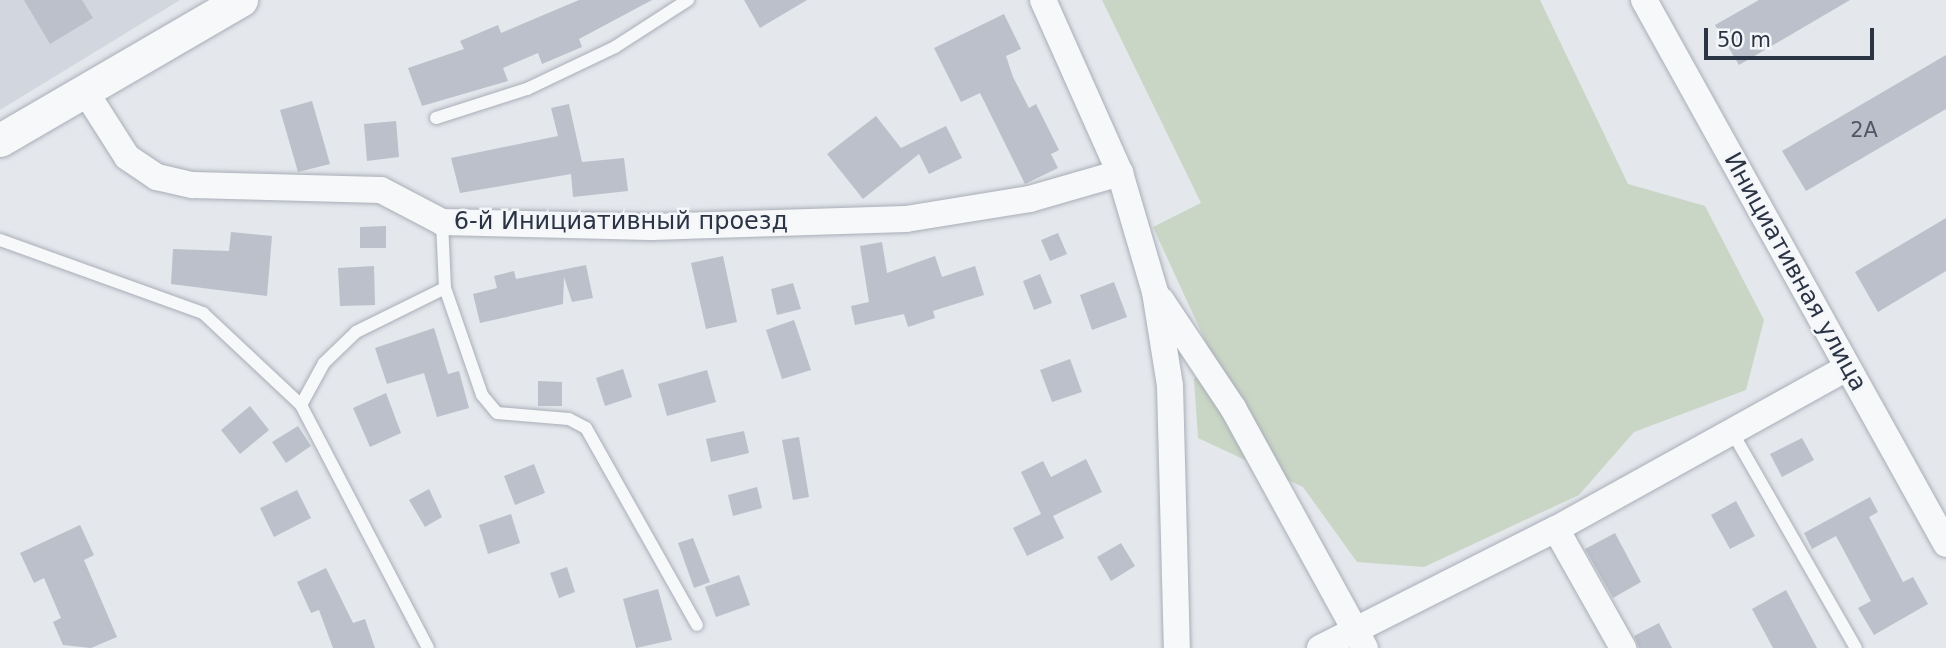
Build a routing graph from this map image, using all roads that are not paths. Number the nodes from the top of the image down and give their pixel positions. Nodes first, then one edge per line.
1 (241, 0) edge
2 (688, 0) edge
3 (1043, 0) edge
4 (1644, 0) edge
5 (85, 90) junction
6 (436, 118) dead end
7 (0, 140) edge
8 (1120, 173) junction
9 (442, 222) junction
10 (0, 240) edge
11 (445, 288) junction
12 (1155, 292) junction
13 (1847, 368) junction
14 (301, 405) junction
15 (1730, 429) junction
16 (1556, 529) junction
17 (1946, 544) edge
18 (697, 625) dead end
19 (1359, 638) edge
20 (428, 648) edge
21 (1177, 648) edge
22 (1320, 648) edge
23 (1623, 648) edge
24 (1856, 648) edge

1 - 5 street
2 - 6 lane
3 - 8 street
4 - 13 street, Инициативная улица
5 - 7 street
5 - 9 street, 6-й Инициативный проезд
8 - 9 street, 6-й Инициативный проезд
8 - 12 street
9 - 11 lane
10 - 14 lane
11 - 14 lane
11 - 18 lane
12 - 19 street
12 - 21 street
13 - 15 street
13 - 17 street, Инициативная улица
14 - 20 lane
15 - 16 street
15 - 24 lane
16 - 19 street
16 - 23 street
19 - 22 street

